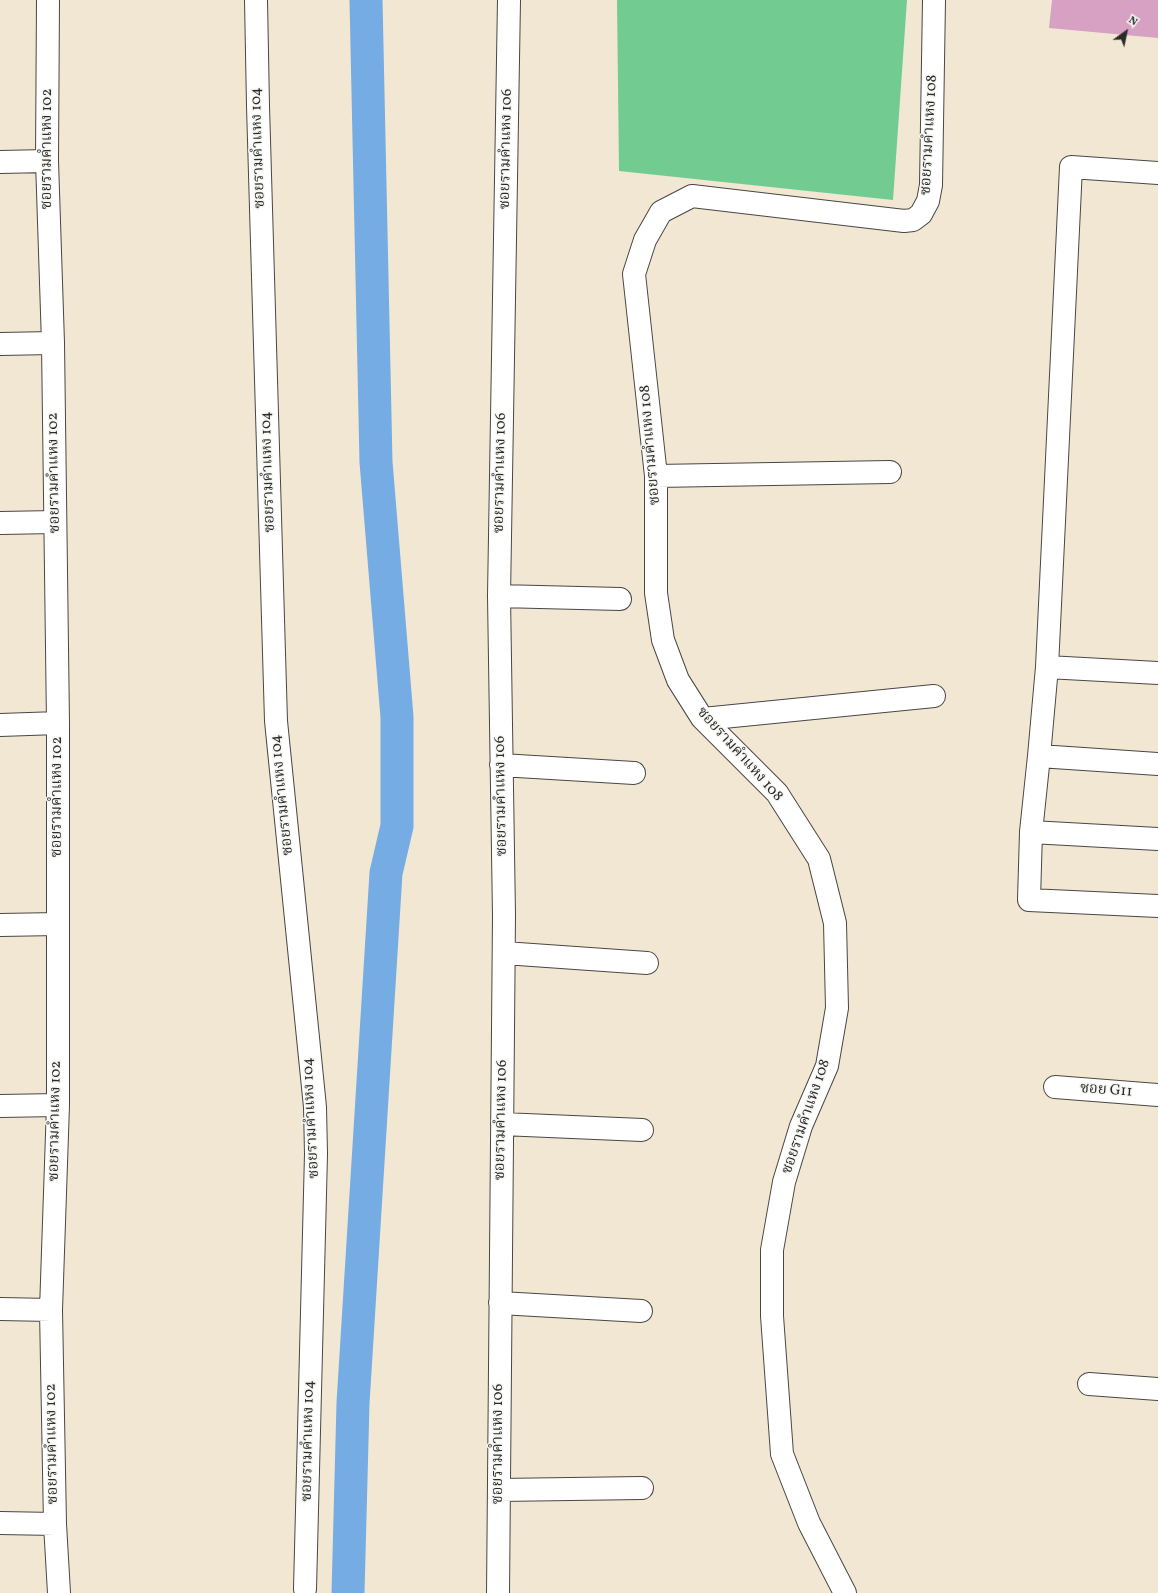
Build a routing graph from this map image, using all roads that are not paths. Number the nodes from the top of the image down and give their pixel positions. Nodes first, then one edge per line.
1 (48, 0) edge
2 (256, 0) edge
3 (509, 0) edge
4 (934, 0) edge
5 (47, 160) junction
6 (0, 162) edge
7 (1158, 173) edge
8 (53, 343) junction
9 (0, 344) edge
10 (890, 472) dead end
11 (656, 476) junction
12 (55, 522) junction
13 (0, 523) edge
14 (499, 596) junction
15 (620, 599) dead end
16 (1047, 667) junction
17 (1158, 673) edge
18 (934, 696) dead end
19 (703, 719) junction
20 (58, 723) junction
21 (0, 725) edge
22 (1039, 756) junction
23 (1158, 764) edge
24 (502, 765) junction
25 (634, 773) dead end
26 (1031, 832) junction
27 (1158, 839) edge
28 (1158, 906) edge
29 (58, 924) junction
30 (0, 925) edge
31 (504, 953) junction
32 (647, 963) dead end
33 (1055, 1088) dead end
34 (1158, 1095) edge
35 (58, 1105) junction
36 (0, 1106) edge
37 (502, 1124) junction
38 (642, 1130) dead end
39 (500, 1303) junction
40 (0, 1310) edge
41 (51, 1310) junction
42 (641, 1311) dead end
43 (1090, 1384) dead end
44 (1158, 1389) edge
45 (642, 1488) dead end
46 (499, 1490) junction
47 (0, 1523) edge
48 (55, 1524) junction
49 (305, 1589) dead end
50 (58, 1593) edge
51 (498, 1593) edge
52 (845, 1593) edge

1 - 5 street, ซอยรามคําแหง 102
2 - 49 street, ซอยรามคําแหง 104
3 - 14 street, ซอยรามคําแหง 106
4 - 11 street, ซอยรามคำแหง 108
5 - 6 street
5 - 8 street, ซอยรามคําแหง 102
7 - 16 street
8 - 9 street
8 - 12 street, ซอยรามคําแหง 102
10 - 11 street
11 - 19 street, ซอยรามคำแหง 108
12 - 13 street
12 - 20 street, ซอยรามคําแหง 102
14 - 15 street
14 - 24 street, ซอยรามคําแหง 106
16 - 17 street
16 - 22 street
18 - 19 street
19 - 52 street, ซอยรามคำแหง 108
20 - 21 street
20 - 29 street, ซอยรามคําแหง 102
22 - 23 street
22 - 26 street
24 - 25 street
24 - 31 street, ซอยรามคําแหง 106
26 - 27 street
26 - 28 street
29 - 30 street
29 - 35 street, ซอยรามคําแหง 102
31 - 32 street
31 - 37 street, ซอยรามคําแหง 106
33 - 34 street, ซอย G11
35 - 36 street
35 - 41 street, ซอยรามคําแหง 102
37 - 38 street
37 - 39 street, ซอยรามคําแหง 106
39 - 42 street
39 - 46 street, ซอยรามคําแหง 106
40 - 41 street
41 - 48 street, ซอยรามคําแหง 102
43 - 44 street
45 - 46 street
46 - 51 street, ซอยรามคําแหง 106
47 - 48 street
48 - 50 street, ซอยรามคําแหง 102

